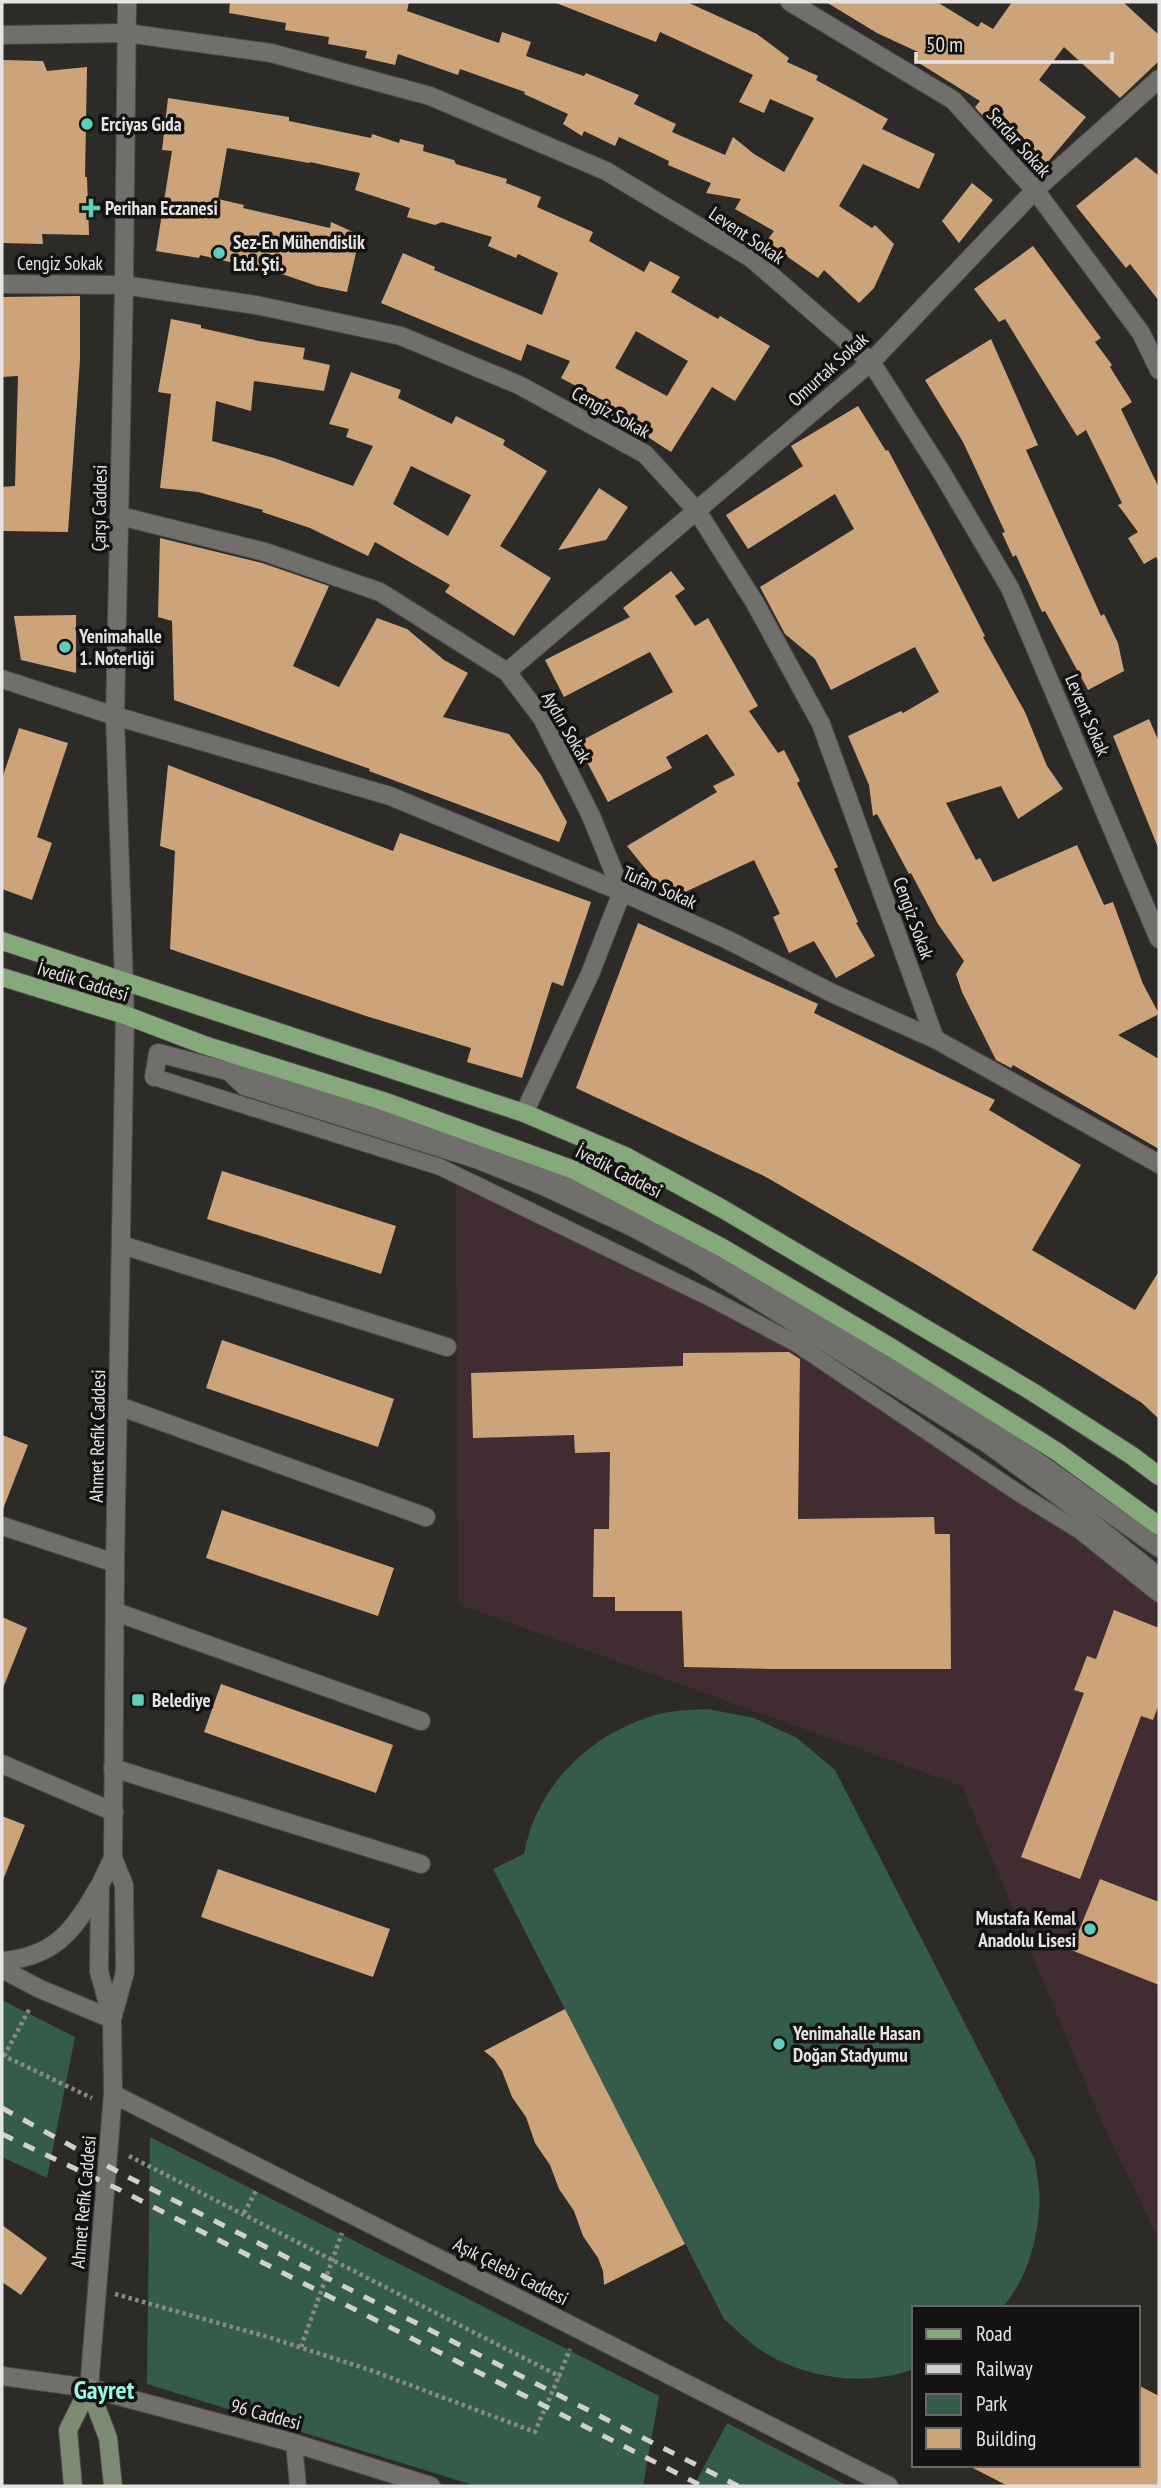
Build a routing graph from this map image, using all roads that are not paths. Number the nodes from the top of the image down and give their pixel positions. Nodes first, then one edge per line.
1 (127, 2) edge
2 (790, 2) edge
3 (126, 33) junction
4 (2, 35) edge
5 (1159, 79) edge
6 (1035, 190) junction
7 (2, 284) edge
8 (124, 285) junction
9 (871, 362) junction
10 (1159, 370) edge
11 (696, 511) junction
12 (120, 516) junction
13 (507, 672) junction
14 (2, 679) edge
15 (115, 716) junction
16 (622, 892) junction
17 (1159, 939) edge
18 (2, 941) edge
19 (2, 977) edge
20 (125, 981) junction
21 (125, 1015) junction
22 (935, 1039) junction
23 (204, 1045) junction
24 (227, 1071) junction
25 (154, 1077) joint
26 (524, 1113) junction
27 (1159, 1164) edge
28 (122, 1245) junction
29 (447, 1347) dead end
30 (119, 1406) junction
31 (1159, 1476) edge
32 (426, 1517) dead end
33 (2, 1525) edge
34 (1159, 1526) edge
35 (1159, 1548) edge
36 (115, 1563) junction
37 (1159, 1576) edge
38 (1159, 1594) edge
39 (116, 1612) junction
40 (421, 1720) dead end
41 (2, 1763) edge
42 (113, 1768) junction
43 (114, 1812) junction
44 (113, 1858) junction
45 (421, 1864) dead end
46 (100, 1885) junction
47 (2, 1961) edge
48 (2, 1969) edge
49 (112, 2019) junction
50 (113, 2101) junction
51 (2, 2376) edge
52 (89, 2388) junction
53 (294, 2443) junction
54 (73, 2486) edge
55 (113, 2486) edge
56 (298, 2486) edge
57 (431, 2486) edge
58 (889, 2486) edge

1 - 3 street, Çarşı Caddesi
2 - 6 street, Serdar Sokak
3 - 4 street, Levent Sokak
3 - 8 street, Çarşı Caddesi
3 - 9 street, Levent Sokak
5 - 6 street, Omurtak Sokak
6 - 9 street, Omurtak Sokak
6 - 10 street, Serdar Sokak
7 - 8 street, Cengiz Sokak
8 - 11 street, Cengiz Sokak
8 - 12 street, Çarşı Caddesi
9 - 11 street, Omurtak Sokak
9 - 17 street, Levent Sokak
11 - 13 street, Omurtak Sokak
11 - 22 street, Cengiz Sokak
12 - 13 street, Aydın Sokak
12 - 15 street, Çarşı Caddesi
13 - 16 street, Aydın Sokak
14 - 15 street, Tufan Sokak
15 - 16 street, Tufan Sokak
15 - 20 street, Çarşı Caddesi
16 - 22 street, Tufan Sokak
16 - 26 street
18 - 20 main road, İvedik Caddesi
19 - 21 main road, İvedik Caddesi
20 - 21 street, Çarşı Caddesi
20 - 26 main road, İvedik Caddesi
21 - 23 main road, İvedik Caddesi
21 - 28 street, Ahmet Refik Caddesi
22 - 27 street, Tufan Sokak
23 - 24 lane
23 - 34 main road, İvedik Caddesi
24 - 25 street
24 - 35 street
24 - 37 lane
25 - 38 lane
26 - 31 main road, İvedik Caddesi
28 - 29 street
28 - 30 street, Ahmet Refik Caddesi
30 - 32 street
30 - 36 street, Ahmet Refik Caddesi
33 - 36 street
36 - 39 street, Ahmet Refik Caddesi
39 - 40 street
39 - 42 street, Ahmet Refik Caddesi
41 - 43 street
42 - 43 street, Ahmet Refik Caddesi
42 - 45 street
43 - 44 street, Ahmet Refik Caddesi
44 - 46 street, Ahmet Refik Caddesi
44 - 49 street, Ahmet Refik Caddesi
46 - 47 street
46 - 49 street, Ahmet Refik Caddesi
48 - 49 street
49 - 50 street, Ahmet Refik Caddesi
50 - 52 street, Ahmet Refik Caddesi
50 - 58 street, Aşık Çelebi Caddesi
51 - 52 street, 96 Caddesi
52 - 53 street, 96 Caddesi
52 - 54 main road, Ahmet Refik Caddesi
52 - 55 main road, Ahmet Refik Caddesi
53 - 56 lane
53 - 57 street, 96 Caddesi

